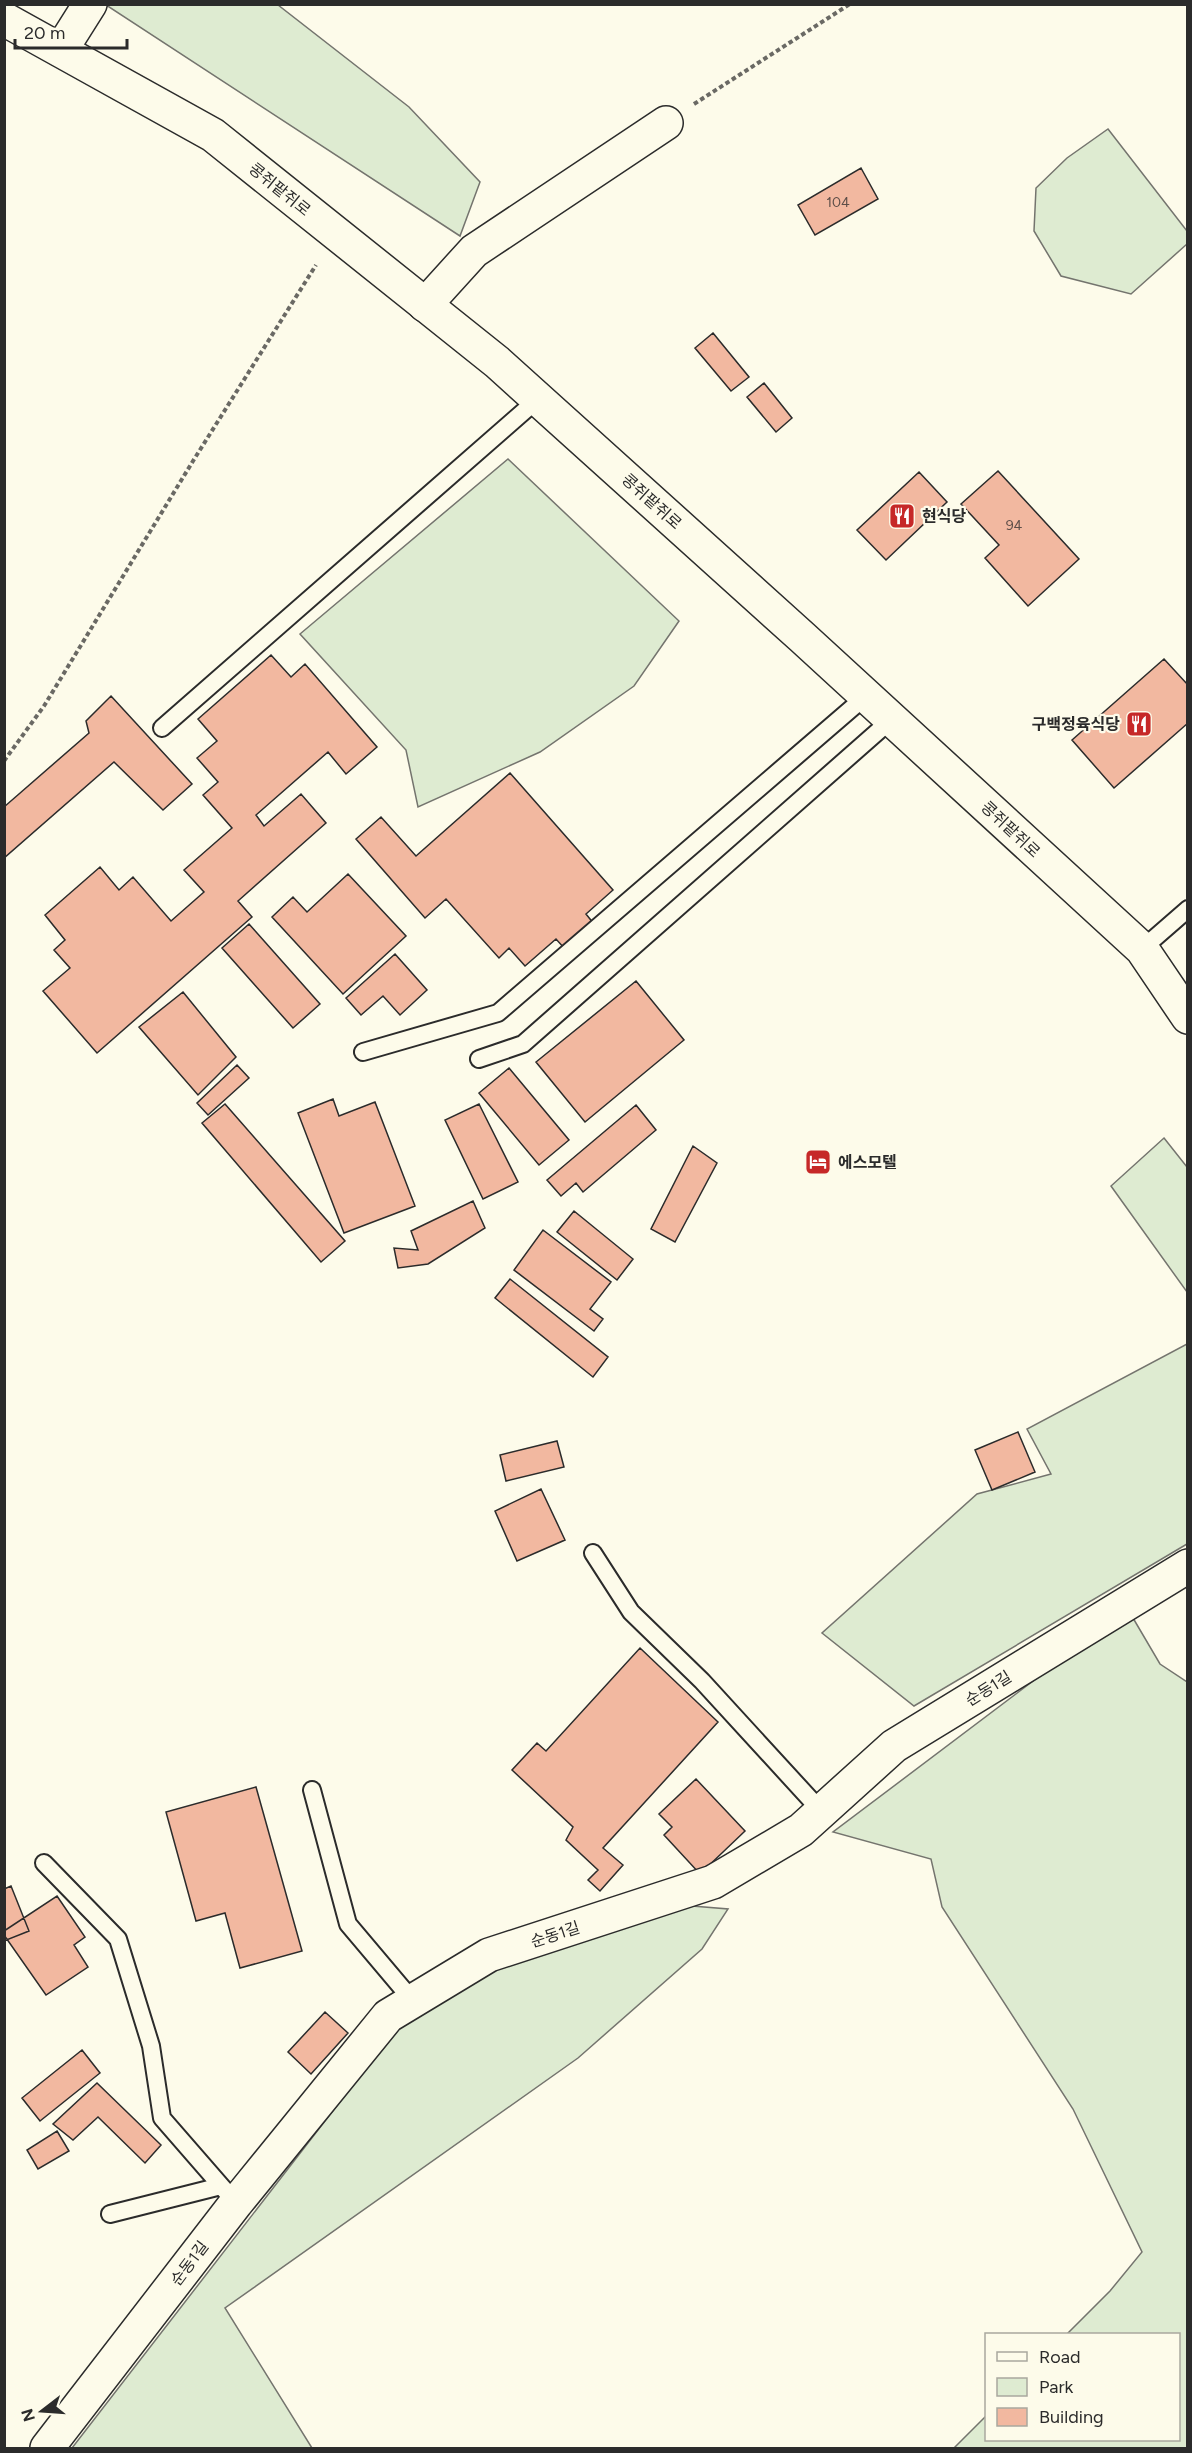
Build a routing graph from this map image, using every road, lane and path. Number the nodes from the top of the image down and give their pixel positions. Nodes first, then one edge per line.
1 (90, 4) edge
2 (850, 4) edge
3 (4, 19) edge
4 (61, 50) junction
5 (666, 123) joint
6 (336, 234) junction
7 (425, 305) junction
8 (538, 399) junction
9 (866, 696) junction
10 (892, 719) junction
11 (162, 728) dead end
12 (4, 762) edge
13 (1188, 909) edge
14 (1142, 949) junction
15 (1188, 1017) edge
16 (363, 1052) dead end
17 (479, 1059) dead end
18 (593, 1553) dead end
19 (1188, 1566) edge
20 (312, 1790) dead end
21 (822, 1812) junction
22 (44, 1863) dead end
23 (413, 2001) junction
24 (228, 2194) junction
25 (110, 2214) dead end
26 (47, 2448) edge

1 - 4 street
2 - 5 path
3 - 4 street, 콩쥐팥쥐로
4 - 6 street, 콩쥐팥쥐로
5 - 7 street
6 - 7 street, 콩쥐팥쥐로
6 - 12 path
7 - 8 street, 콩쥐팥쥐로
8 - 9 street, 콩쥐팥쥐로
8 - 11 lane
9 - 10 street, 콩쥐팥쥐로
9 - 16 lane
10 - 14 street, 콩쥐팥쥐로
10 - 17 lane
13 - 14 lane
14 - 15 street, 콩쥐팥쥐로
18 - 21 lane
19 - 21 street, 순동1길
20 - 23 lane
21 - 23 street, 순동1길
22 - 24 lane
23 - 24 street, 순동1길
24 - 25 lane
24 - 26 street, 순동1길

